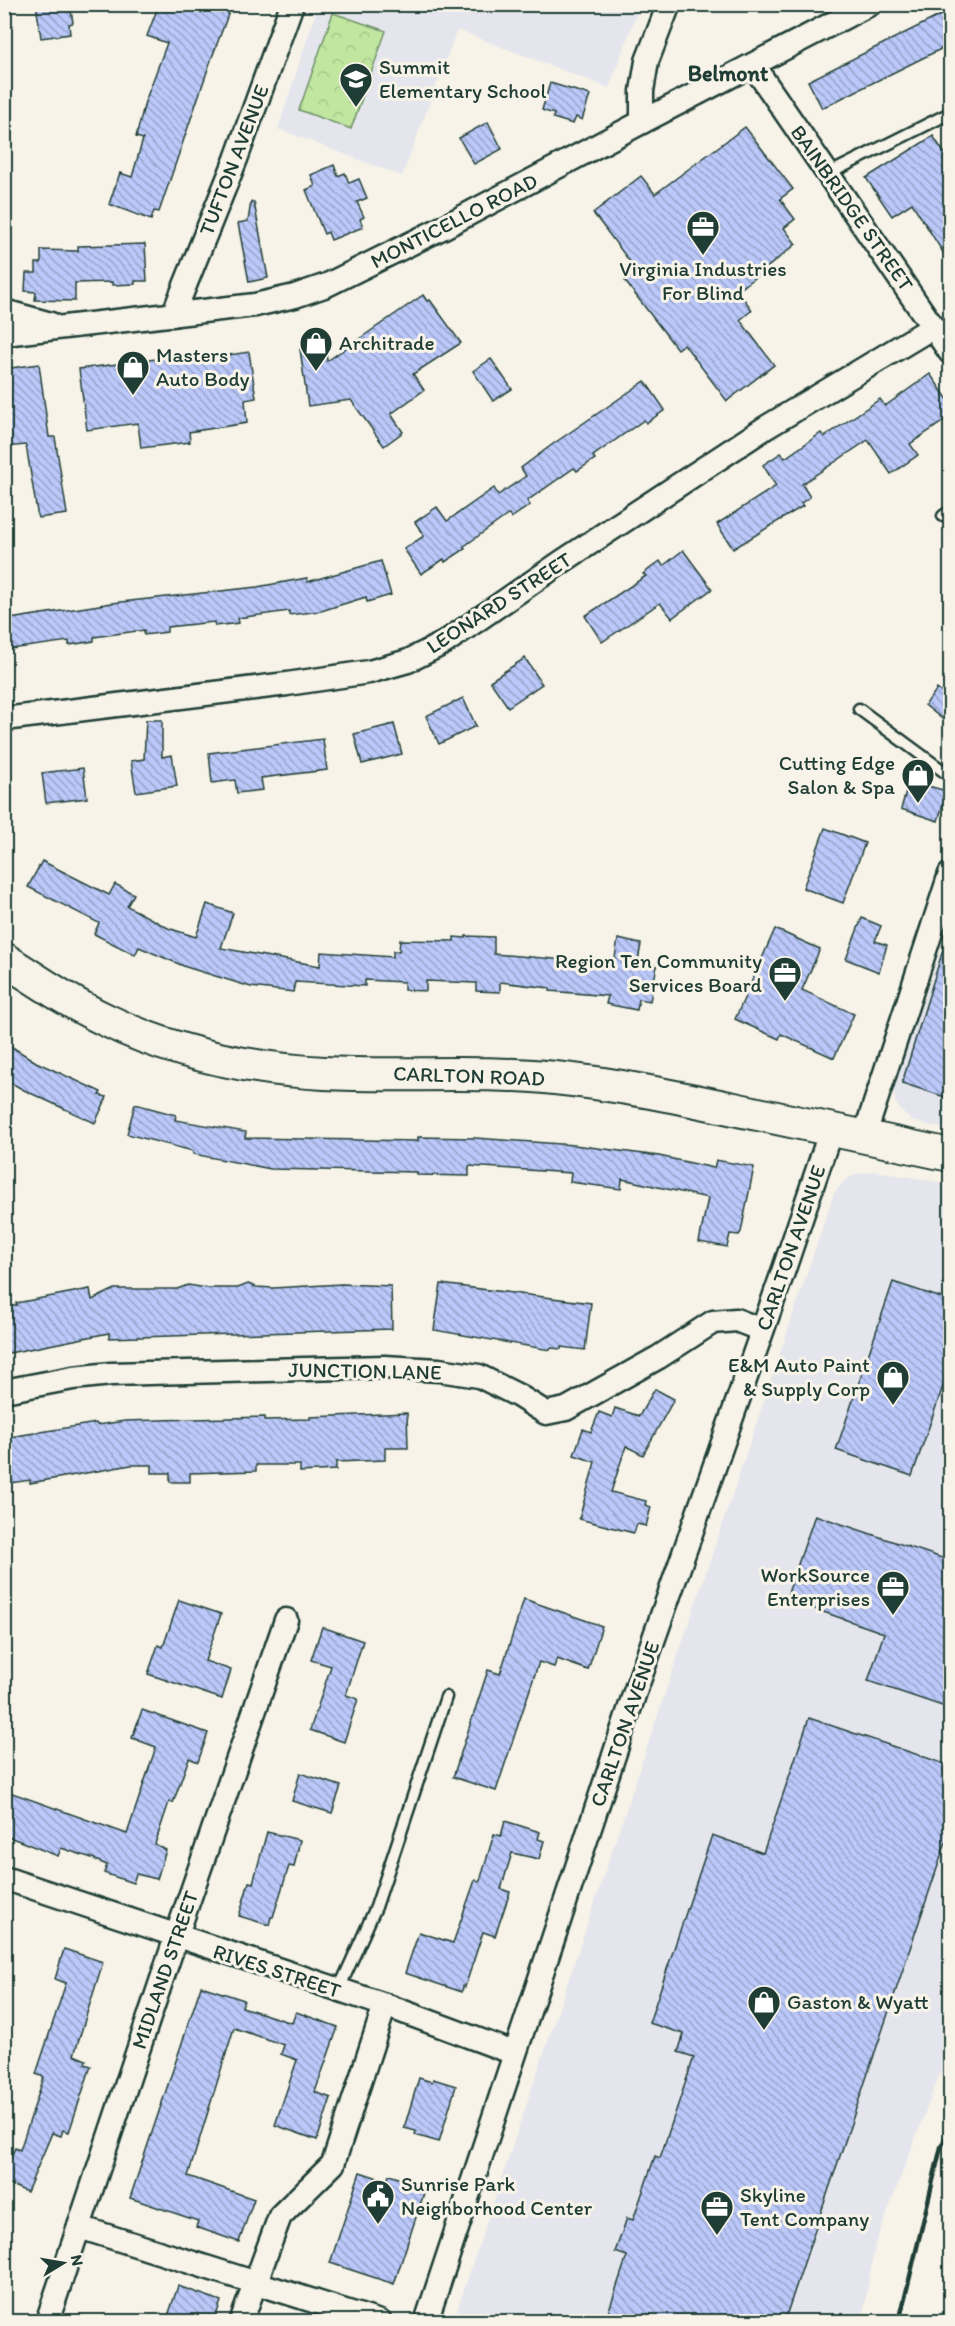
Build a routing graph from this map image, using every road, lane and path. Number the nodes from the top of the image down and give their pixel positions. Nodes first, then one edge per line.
1 (292, 4) edge
2 (669, 4) edge
3 (870, 4) edge
4 (753, 65) junction
5 (951, 114) edge
6 (642, 122) junction
7 (828, 174) junction
8 (4, 311) edge
9 (173, 315) junction
10 (64, 327) junction
11 (933, 327) junction
12 (4, 334) edge
13 (951, 352) edge
14 (859, 709) dead end
15 (4, 719) edge
16 (951, 776) edge
17 (951, 874) edge
18 (4, 959) edge
19 (831, 1130) junction
20 (864, 1137) junction
21 (951, 1155) edge
22 (762, 1330) junction
23 (4, 1391) edge
24 (286, 1620) dead end
25 (446, 1697) dead end
26 (4, 1878) edge
27 (176, 1937) junction
28 (338, 1991) junction
29 (385, 2006) junction
30 (514, 2053) junction
31 (80, 2227) junction
32 (255, 2281) junction
33 (47, 2322) edge
34 (241, 2322) edge
35 (380, 2322) edge
36 (426, 2322) edge

1 - 9 street, TUFTON AVENUE
2 - 6 street
3 - 4 street, MONTICELLO ROAD
4 - 6 street, MONTICELLO ROAD
4 - 7 street, BAINBRIDGE STREET
5 - 7 lane
6 - 9 street, MONTICELLO ROAD
7 - 11 street, BAINBRIDGE STREET
8 - 10 street
9 - 10 street, MONTICELLO ROAD
10 - 12 street, MONTICELLO ROAD
11 - 13 street, BAINBRIDGE STREET
11 - 15 street, LEONARD STREET
14 - 16 lane
17 - 20 street
18 - 19 main road, CARLTON ROAD
19 - 20 main road, CARLTON ROAD
19 - 22 street, CARLTON AVENUE
20 - 21 main road, CARLTON ROAD
22 - 23 street, JUNCTION LANE
22 - 30 street, CARLTON AVENUE
24 - 27 street, MIDLAND STREET
25 - 28 lane
26 - 27 street, RIVES STREET
27 - 28 street, RIVES STREET
27 - 31 street, MIDLAND STREET
28 - 29 street, RIVES STREET
29 - 30 street, RIVES STREET
29 - 32 street
30 - 36 street, CARLTON AVENUE
31 - 32 street
31 - 33 street, MIDLAND STREET
32 - 34 street
32 - 35 street

